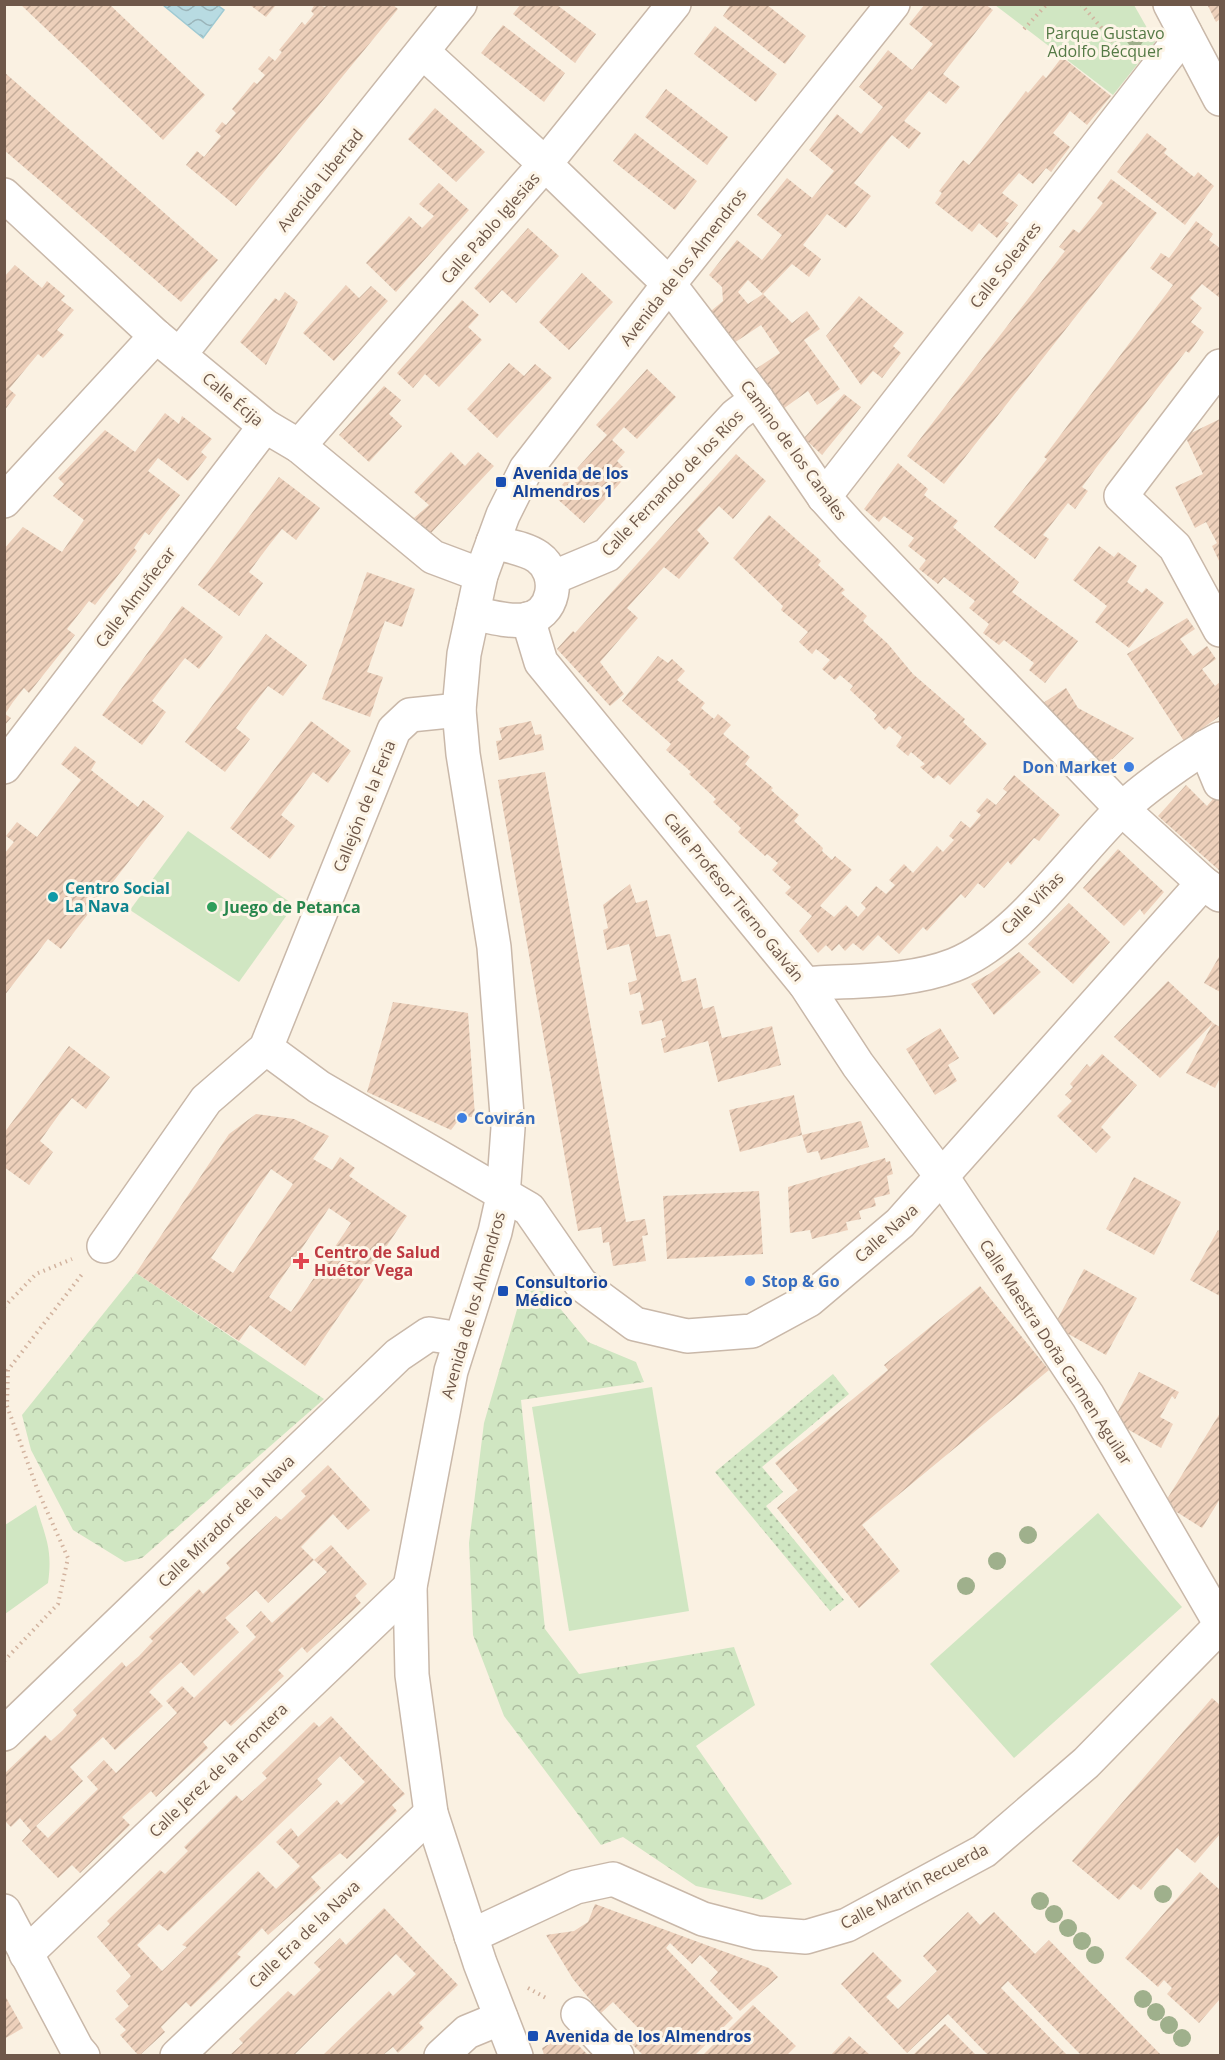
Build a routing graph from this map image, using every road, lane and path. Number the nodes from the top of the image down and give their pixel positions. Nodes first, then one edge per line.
1 (460, 4) edge
2 (674, 4) edge
3 (893, 4) edge
4 (1047, 4) edge
5 (1081, 4) edge
6 (1170, 4) edge
7 (1024, 29) dead end
8 (1185, 33) junction
9 (423, 52) junction
10 (1127, 58) dead end
11 (1219, 92) edge
12 (545, 164) junction
13 (4, 195) edge
14 (669, 284) junction
15 (168, 345) junction
16 (1221, 366) edge
17 (757, 399) junction
18 (264, 426) junction
19 (299, 446) junction
20 (824, 497) junction
21 (4, 501) edge
22 (493, 543) junction
23 (481, 575) junction
24 (552, 578) junction
25 (472, 613) junction
26 (528, 619) junction
27 (1220, 630) edge
28 (459, 710) junction
29 (1213, 743) edge
30 (4, 767) edge
31 (1221, 783) edge
32 (1122, 809) junction
33 (1212, 889) edge
34 (806, 984) junction
35 (266, 1048) junction
36 (942, 1177) junction
37 (503, 1196) junction
38 (104, 1246) junction
39 (4, 1307) edge
40 (460, 1340) junction
41 (410, 1587) junction
42 (1221, 1624) edge
43 (4, 1661) edge
44 (4, 1734) edge
45 (431, 1813) junction
46 (4, 1911) edge
47 (471, 1936) junction
48 (26, 1954) junction
49 (578, 2014) dead end
50 (501, 2018) junction
51 (83, 2055) edge
52 (177, 2055) edge
53 (441, 2055) edge
54 (516, 2055) edge
55 (616, 2055) edge

1 - 9 street, Avenida Libertad
2 - 12 street, Calle Pablo Iglesias
3 - 14 street, Avenida de los Almendros
4 - 7 path
5 - 10 path
6 - 8 street
8 - 11 street
8 - 20 street, Calle Soleares
9 - 12 street, Camino de los Canales
9 - 15 street, Avenida Libertad
12 - 14 street, Camino de los Canales
12 - 19 street, Calle Pablo Iglesias
13 - 15 street, Calle Écija
14 - 17 street, Camino de los Canales
14 - 22 street, Avenida de los Almendros
15 - 18 street, Calle Écija
15 - 21 street, Avenida Libertad
16 - 27 street
17 - 20 street, Camino de los Canales
17 - 24 street, Calle Fernando de los Ríos
18 - 19 street, Calle Écija
18 - 30 street, Calle Almuñecar
19 - 23 street, Calle Écija
20 - 32 street, Camino de los Canales
22 - 23 street
22 - 24 street
23 - 25 street
24 - 26 street
25 - 26 street
25 - 28 street, Avenida de los Almendros
26 - 34 street, Calle Profesor Tierno Galván
28 - 35 street, Callejón de la Feria
28 - 37 street, Avenida de los Almendros
29 - 31 street
29 - 32 street, Calle Viñas
32 - 33 street, Camino de los Canales
32 - 34 street, Calle Viñas
33 - 36 street, Calle Nava
34 - 36 street, Calle Profesor Tierno Galván
35 - 37 street
35 - 38 street, Callejón de la Feria
36 - 37 street, Calle Nava
36 - 42 street, Calle Maestra Doña Carmen Aguilar
37 - 40 street, Avenida de los Almendros
38 - 39 path
38 - 43 path
40 - 41 street, Avenida de los Almendros
40 - 44 street, Calle Mirador de la Nava
41 - 45 street, Avenida de los Almendros
41 - 48 street, Calle Jerez de la Frontera
42 - 47 street, Calle Martín Recuerda
45 - 47 street, Avenida de los Almendros
45 - 52 street, Calle Era de la Nava
46 - 48 street
47 - 50 street, Avenida de los Almendros
48 - 51 street
49 - 55 street
50 - 53 street
50 - 54 street, Avenida de los Almendros

